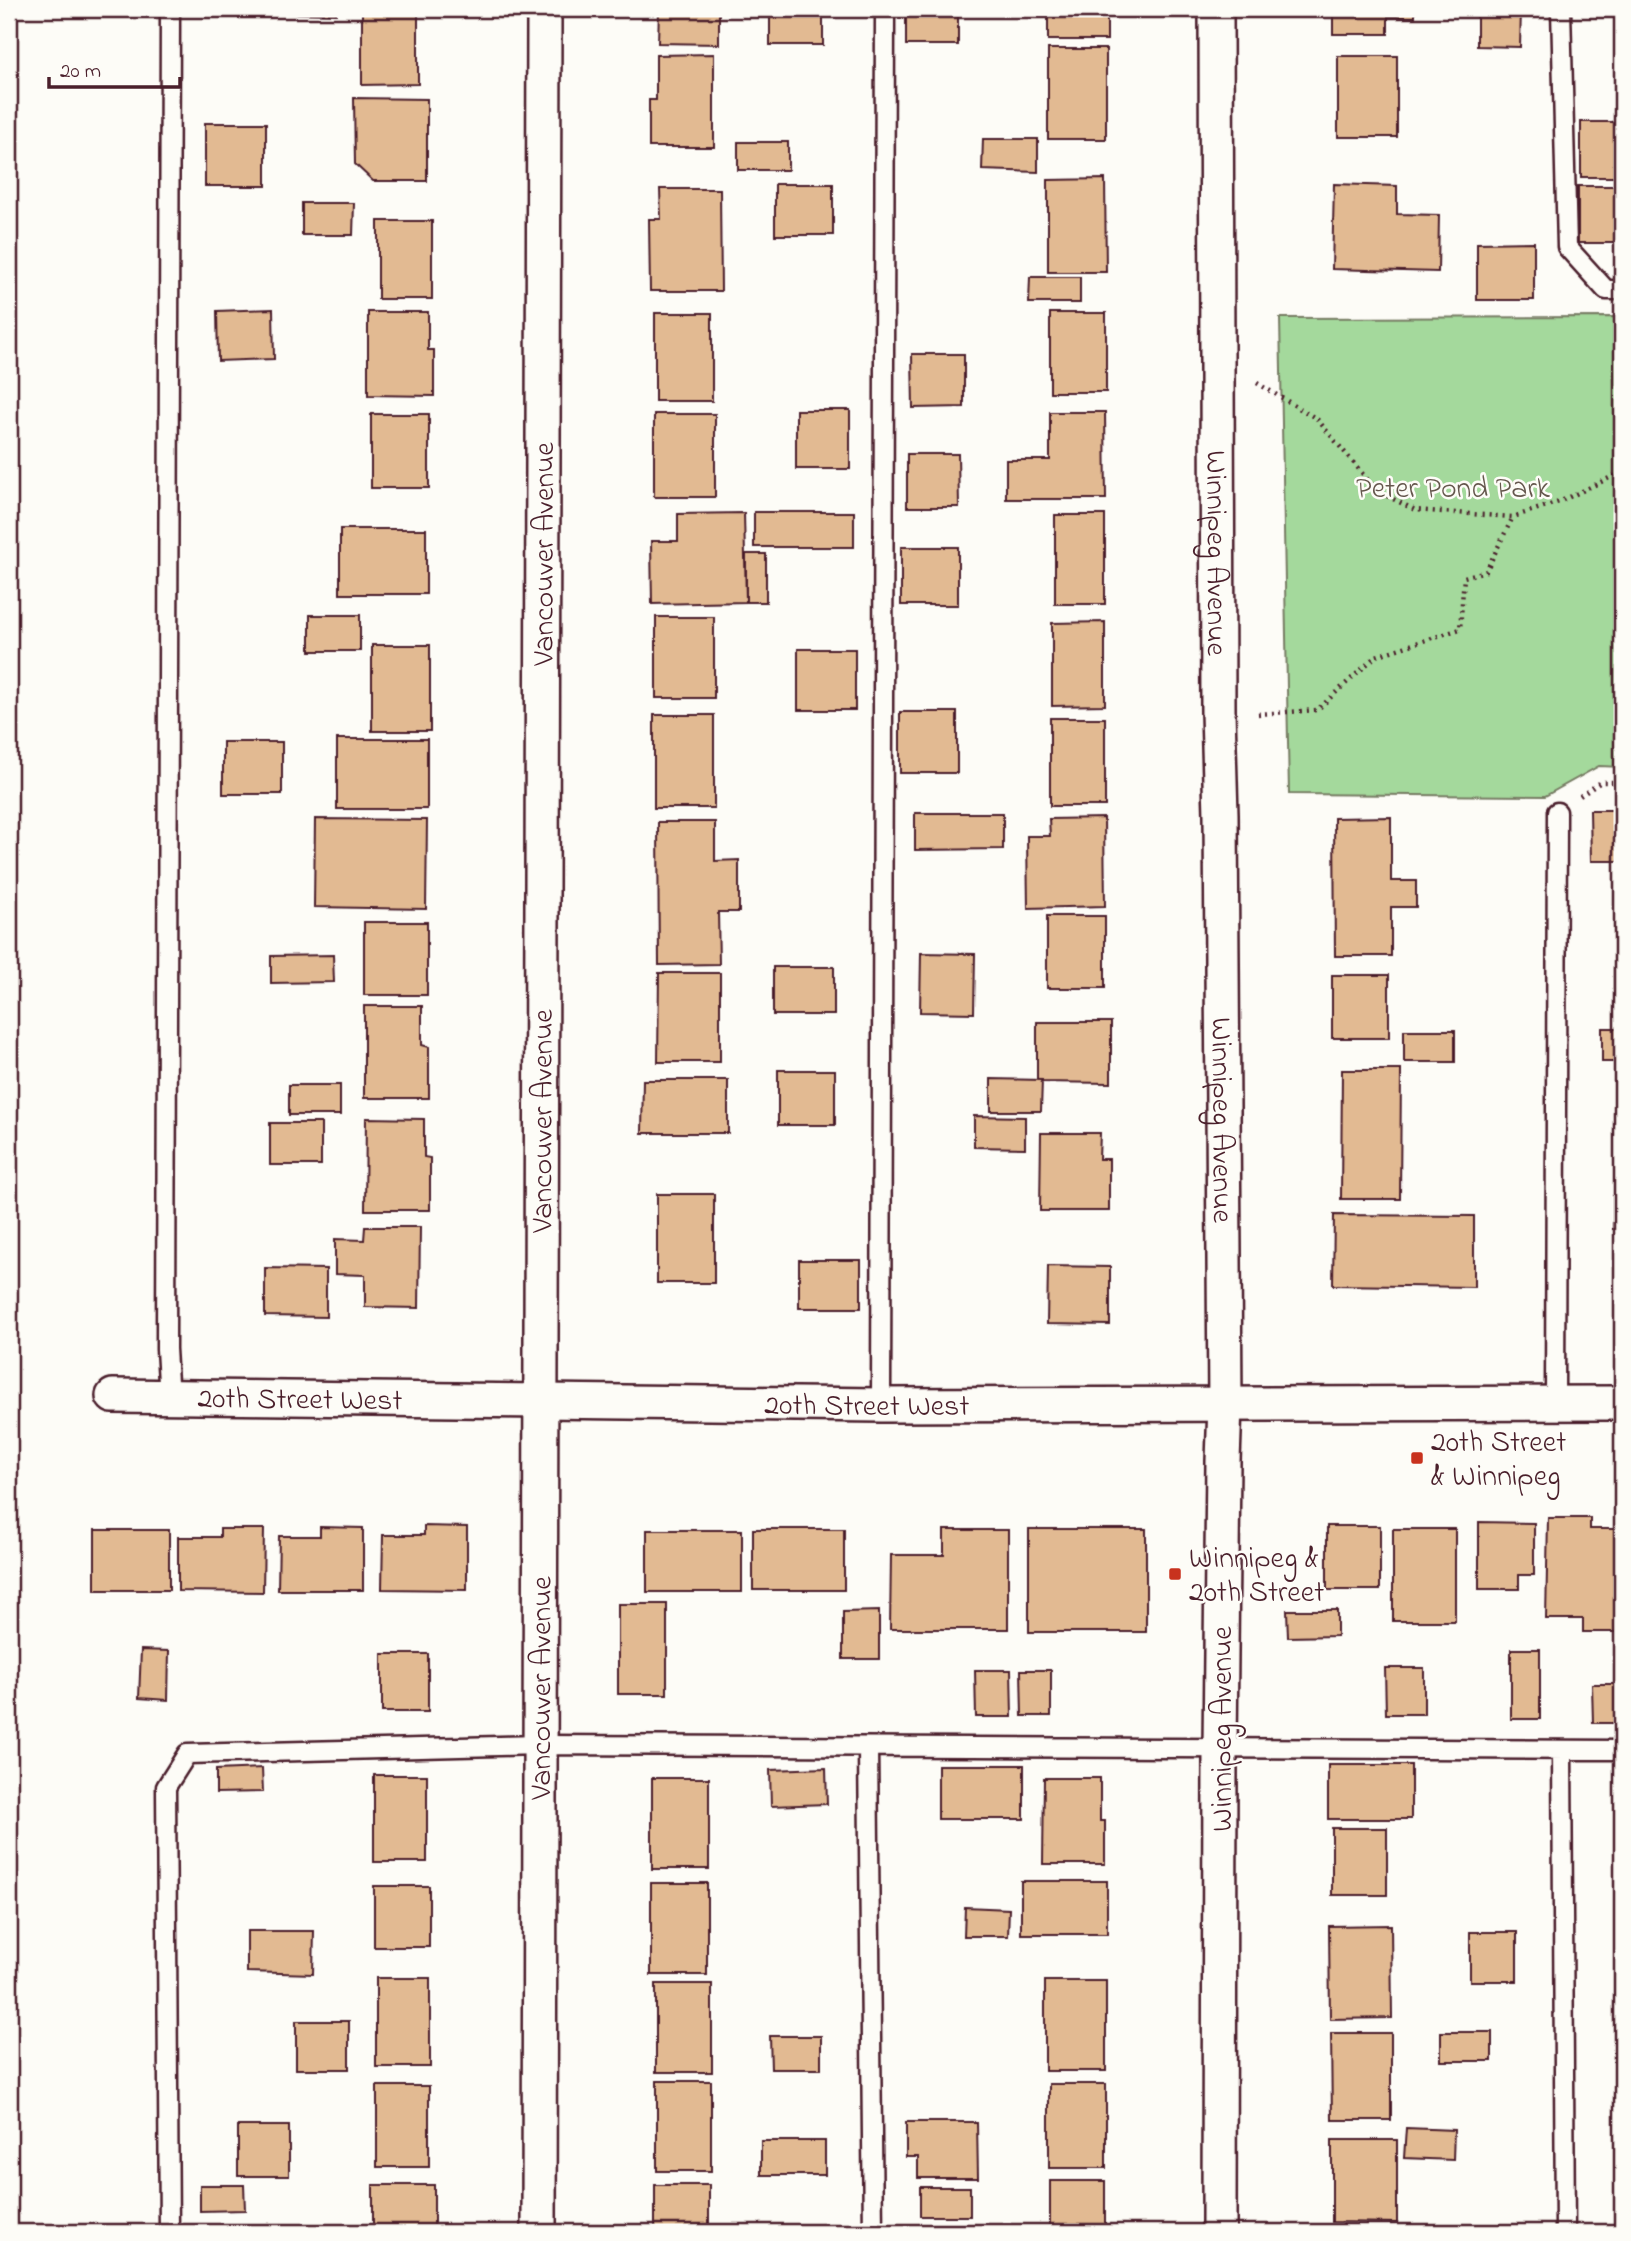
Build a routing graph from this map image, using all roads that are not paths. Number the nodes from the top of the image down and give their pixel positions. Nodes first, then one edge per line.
1 (170, 9) edge
2 (544, 9) edge
3 (885, 9) edge
4 (1216, 9) edge
5 (1561, 9) edge
6 (1622, 290) edge
7 (1557, 812) road end
8 (113, 1396) dead end
9 (169, 1399) junction
10 (540, 1402) junction
11 (1622, 1402) edge
12 (1555, 1403) junction
13 (881, 1405) junction
14 (1225, 1405) junction
15 (540, 1745) junction
16 (868, 1748) junction
17 (1220, 1748) junction
18 (1562, 1750) junction
19 (1622, 1750) edge
20 (169, 2232) edge
21 (539, 2232) edge
22 (873, 2232) edge
23 (1219, 2232) edge
24 (1565, 2232) edge

1 - 9 lane
2 - 10 street, Vancouver Avenue
3 - 13 lane
4 - 14 street, Winnipeg Avenue
5 - 6 lane
7 - 12 lane
8 - 9 street, 20th Street West
9 - 10 street, 20th Street West
10 - 13 street, 20th Street West
10 - 15 street, Vancouver Avenue
11 - 12 street, 20th Street West
12 - 14 street, 20th Street West
13 - 14 street, 20th Street West
14 - 17 street, Winnipeg Avenue
15 - 16 lane
15 - 20 lane
15 - 21 street, Vancouver Avenue
16 - 17 lane
16 - 22 lane
17 - 18 lane
17 - 23 street, Winnipeg Avenue
18 - 19 lane
18 - 24 lane

